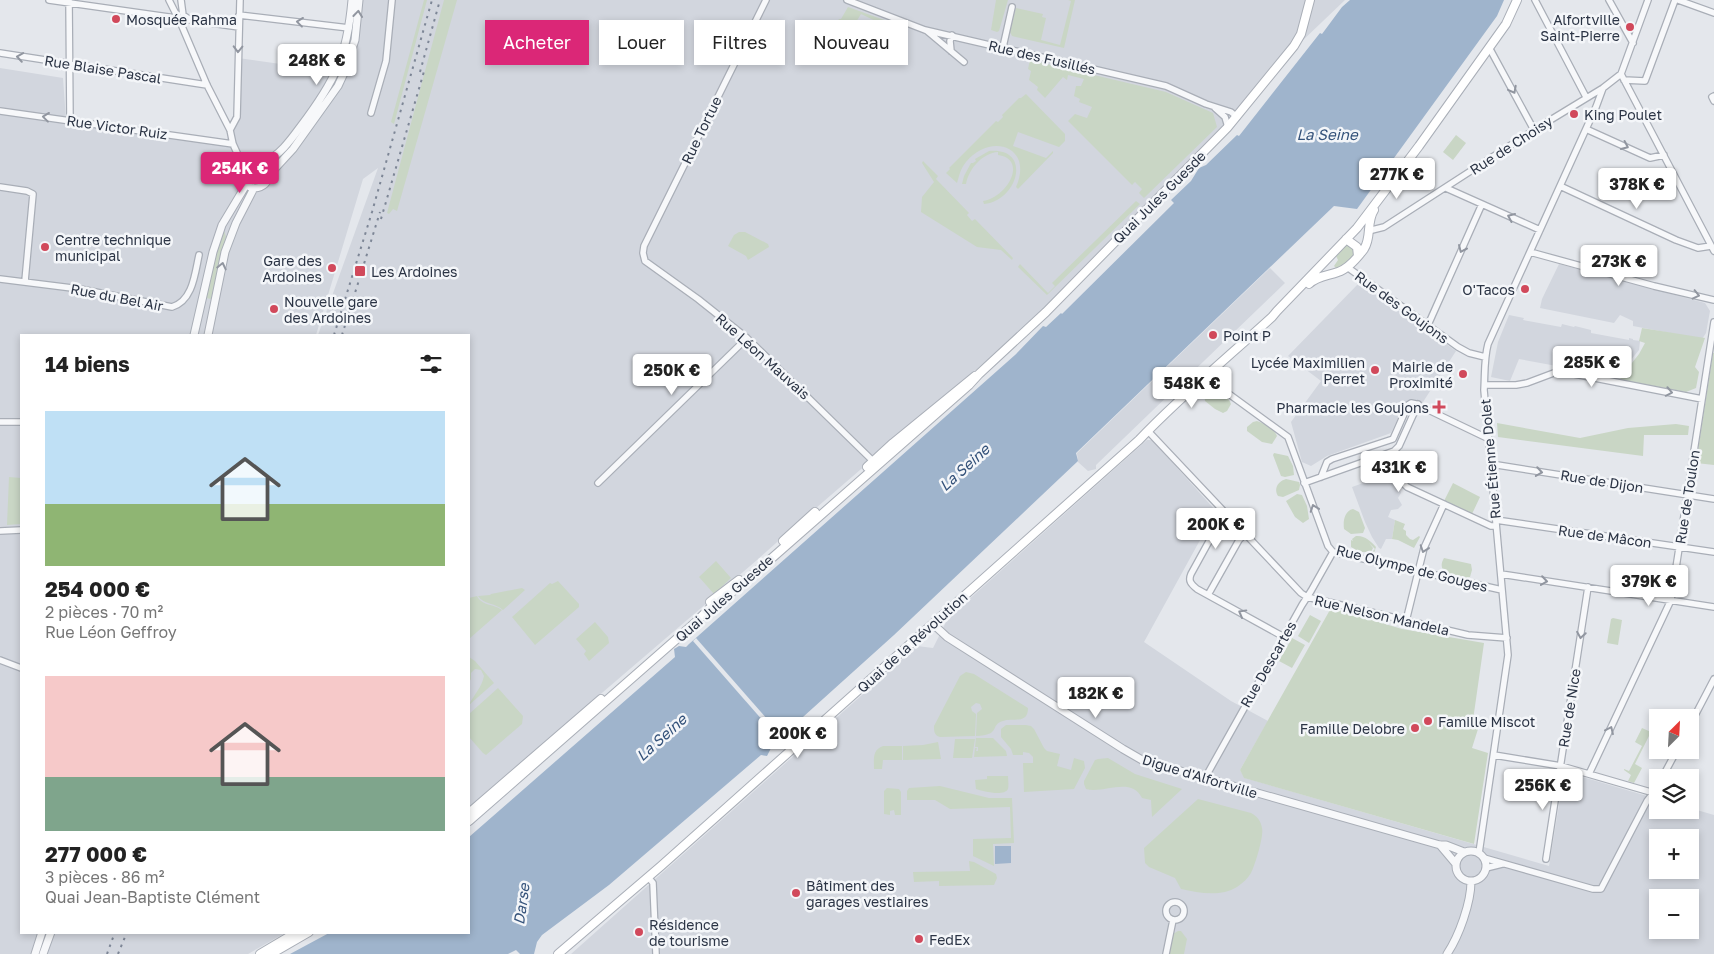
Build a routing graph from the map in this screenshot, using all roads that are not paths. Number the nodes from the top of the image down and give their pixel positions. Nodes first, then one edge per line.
1 (49, 0) edge
2 (169, 0) edge
3 (181, 0) edge
4 (240, 0) edge
5 (352, 0) edge
6 (359, 0) edge
7 (392, 0) edge
8 (766, 0) edge
9 (846, 0) edge
10 (1310, 0) edge
11 (1519, 0) edge
12 (1535, 0) edge
13 (1609, 0) edge
14 (1648, 0) edge
15 (1676, 0) edge
16 (69, 2) edge
17 (1012, 7) dead end
18 (1714, 13) edge
19 (239, 14) junction
20 (179, 19) junction
21 (189, 19) junction
22 (238, 27) junction
23 (349, 28) junction
24 (926, 30) junction
25 (952, 35) junction
26 (1633, 43) junction
27 (1002, 47) junction
28 (951, 51) junction
29 (1491, 51) junction
30 (0, 54) edge
31 (964, 62) dead end
32 (70, 65) junction
33 (1622, 75) junction
34 (207, 85) junction
35 (1603, 88) junction
36 (1586, 97) junction
37 (1214, 107) junction
38 (0, 111) edge
39 (371, 113) dead end
40 (1237, 117) junction
41 (70, 121) junction
42 (1228, 127) junction
43 (1586, 129) junction
44 (230, 130) junction
45 (1534, 130) junction
46 (233, 144) junction
47 (1664, 156) junction
48 (263, 163) junction
49 (243, 166) junction
50 (268, 175) junction
51 (246, 185) junction
52 (1560, 186) junction
53 (0, 187) edge
54 (254, 188) junction
55 (1446, 188) junction
56 (1482, 204) junction
57 (1540, 230) junction
58 (1368, 231) junction
59 (1714, 235) edge
60 (1707, 237) junction
61 (1343, 241) junction
62 (1713, 248) edge
63 (1530, 252) junction
64 (199, 255) dead end
65 (1358, 256) junction
66 (646, 261) joint
67 (1347, 268) junction
68 (1338, 272) junction
69 (0, 279) edge
70 (25, 281) junction
71 (1714, 300) edge
72 (198, 316) junction
73 (212, 317) junction
74 (1272, 318) junction
75 (1714, 322) edge
76 (1428, 325) junction
77 (194, 334) edge
78 (208, 334) edge
79 (747, 338) junction
80 (1485, 357) junction
81 (1215, 369) junction
82 (1207, 378) junction
83 (1484, 385) junction
84 (1702, 399) junction
85 (1418, 404) junction
86 (0, 422) edge
87 (20, 422) edge
88 (1150, 429) junction
89 (1489, 439) junction
90 (1392, 452) junction
91 (876, 463) junction
92 (1490, 464) junction
93 (1321, 477) junction
94 (598, 483) dead end
95 (1304, 483) junction
96 (1688, 495) junction
97 (1714, 499) edge
98 (1444, 504) junction
99 (1227, 516) junction
100 (1496, 523) junction
101 (0, 530) edge
102 (20, 530) edge
103 (1245, 534) junction
104 (1679, 547) junction
105 (1333, 552) junction
106 (1714, 552) edge
107 (1418, 572) junction
108 (1501, 574) junction
109 (1588, 587) junction
110 (1502, 590) junction
111 (1208, 595) junction
112 (1307, 597) junction
113 (1671, 600) junction
114 (1714, 607) edge
115 (1406, 621) junction
116 (933, 624) junction
117 (1284, 637) junction
118 (1507, 638) junction
119 (0, 660) edge
120 (20, 668) edge
121 (1714, 679) edge
122 (1698, 709) edge
123 (1494, 755) junction
124 (1561, 766) junction
125 (1589, 774) junction
126 (1205, 778) junction
127 (1649, 788) edge
128 (1649, 799) edge
129 (470, 812) edge
130 (470, 820) edge
131 (1440, 845) junction
132 (1464, 852) junction
133 (1482, 856) junction
134 (1546, 859) dead end
135 (1456, 864) junction
136 (1502, 864) junction
137 (1486, 868) junction
138 (648, 877) junction
139 (1471, 881) junction
140 (1173, 920) dead end
141 (41, 934) edge
142 (50, 934) edge
143 (294, 934) edge
144 (306, 934) edge
145 (35, 954) edge
146 (43, 954) edge
147 (260, 954) edge
148 (271, 954) edge
149 (558, 954) edge
150 (656, 954) edge
151 (1166, 954) edge
152 (1447, 954) edge

1 - 16 street
2 - 20 street
3 - 21 street
4 - 19 street
5 - 23 street
50 -> 6 street
7 - 39 street
8 - 66 street, Rue Tortue
9 - 24 street, Rue des Fusillés
10 - 40 main road, Quai Jules Guesde
11 - 29 main road
11 - 61 main road
12 - 36 street
13 - 26 street
14 - 26 street
15 - 18 street
15 - 33 street
16 - 20 street
16 - 32 street
17 - 27 street
19 - 22 street
23 -> 19 street
20 - 21 street
20 - 34 street
21 - 22 street
22 -> 44 street
23 - 48 street
24 - 25 street, Rue des Fusillés
24 - 28 street
25 - 27 street, Rue des Fusillés
25 - 28 street
26 - 33 street
27 - 37 street, Rue des Fusillés
28 - 31 street
29 -> 45 street
29 - 58 main road
32 -> 30 street, Rue Blaise Pascal
32 - 34 street, Rue Blaise Pascal
32 - 41 street
33 - 35 street, Rue de Choisy
33 - 47 street
34 - 44 street
35 - 36 street, Rue de Choisy
35 - 43 street, Rue Étienne Dolet
36 - 45 street, Rue de Choisy
37 - 40 street, Rue des Fusillés
37 - 42 street
41 -> 38 street, Rue Victor Ruiz
40 - 42 main road, Quai Jules Guesde
41 - 46 street, Rue Victor Ruiz
42 - 91 main road, Quai Jules Guesde
43 -> 47 street
43 - 52 street, Rue Étienne Dolet
44 - 46 street
45 - 55 street, Rue de Choisy
46 - 49 street
47 - 60 street
48 - 49 street
48 - 50 street
49 - 51 street
50 - 54 street
51 - 54 street
51 - 72 street
52 - 57 street, Rue Étienne Dolet
52 - 62 street
53 - 70 street
73 -> 54 street
55 - 56 street
55 - 58 street, Rue de Choisy
57 -> 56 street
56 -> 76 street
57 - 63 street, Rue Étienne Dolet
58 - 65 main road
59 - 60 street
60 - 62 street
61 - 65 main road
61 - 68 main road
61 - 74 main road, Quai de la Révolution
63 -> 71 street
63 - 80 street, Rue Étienne Dolet
64 - 70 street, Rue du Bel Air
65 - 67 main road
66 - 79 street, Rue Léon Mauvais
67 - 68 main road
67 - 76 street, Rue des Goujons
68 - 74 main road
69 - 70 street, Rue du Bel Air
72 - 73 street
72 - 77 street
73 - 78 street
74 - 81 main road, Quai de la Révolution
75 - 84 street, Rue de Toulon
76 - 80 street, Rue des Goujons
79 - 91 street, Rue Léon Mauvais
79 - 94 street
80 - 83 street, Rue Étienne Dolet
81 - 82 main road, Quai de la Révolution
81 - 88 main road, Quai de la Révolution
82 - 88 main road, Quai de la Révolution
82 - 95 street, Rue Olympe de Gouges
83 -> 84 street
83 - 89 street, Rue Étienne Dolet
84 - 96 street, Rue de Toulon
85 - 89 street
85 - 90 street
85 - 93 street
86 - 87 street
88 - 99 street, Rue Nelson Mandela
88 - 116 main road, Quai de la Révolution
89 - 92 street, Rue Étienne Dolet
90 - 93 street
90 - 98 street, Rue de Mâcon
91 - 129 main road, Quai Jules Guesde
91 - 130 main road, Quai Jules Guesde
92 -> 96 street, Rue de Dijon
92 - 100 street, Rue Étienne Dolet
93 - 95 street
105 -> 95 street, Rue Olympe de Gouges
96 - 97 street, Rue de Dijon
96 - 104 street, Rue de Toulon
98 - 100 street, Rue de Mâcon
98 -> 107 street
99 - 103 street, Rue Nelson Mandela
99 - 111 street
100 - 104 street, Rue de Mâcon
100 - 108 street, Rue Étienne Dolet
101 - 102 street
103 - 111 street
103 - 112 street, Rue Nelson Mandela
104 - 106 street, Rue de Mâcon
104 - 113 street, Rue de Toulon
105 - 107 street, Rue Olympe de Gouges
105 - 112 street, Rue Descartes
107 - 110 street, Rue Olympe de Gouges
107 - 115 street
108 -> 109 street
108 - 110 street, Rue Étienne Dolet
109 - 113 street
109 -> 124 street, Rue de Nice
110 - 118 street, Rue Étienne Dolet
117 -> 111 street
112 - 115 street, Rue Nelson Mandela
112 - 117 street, Rue Descartes
113 - 114 street
125 -> 113 street, Rue de Toulon
115 - 118 street, Rue Nelson Mandela
116 - 126 street, Digue d'Alfortville
116 - 138 main road, Quai de la Révolution
117 - 126 street, Rue Descartes
118 - 123 street, Rue Étienne Dolet
119 - 120 street
121 - 122 street
123 - 124 street
123 - 133 street, Rue Étienne Dolet
124 - 125 street
124 - 134 street, Rue de Nice
125 - 127 street
126 - 131 street, Digue d'Alfortville
128 - 136 street
131 - 132 street, Digue d'Alfortville
131 - 135 street
132 - 133 street
132 - 135 street
133 - 136 street
133 - 137 street
135 - 139 street
136 - 137 street
137 - 139 street
138 - 149 main road, Quai de la Révolution
138 - 150 street
139 - 152 street
140 - 151 street
141 - 145 street
142 - 146 street
143 - 147 main road
144 - 148 main road

